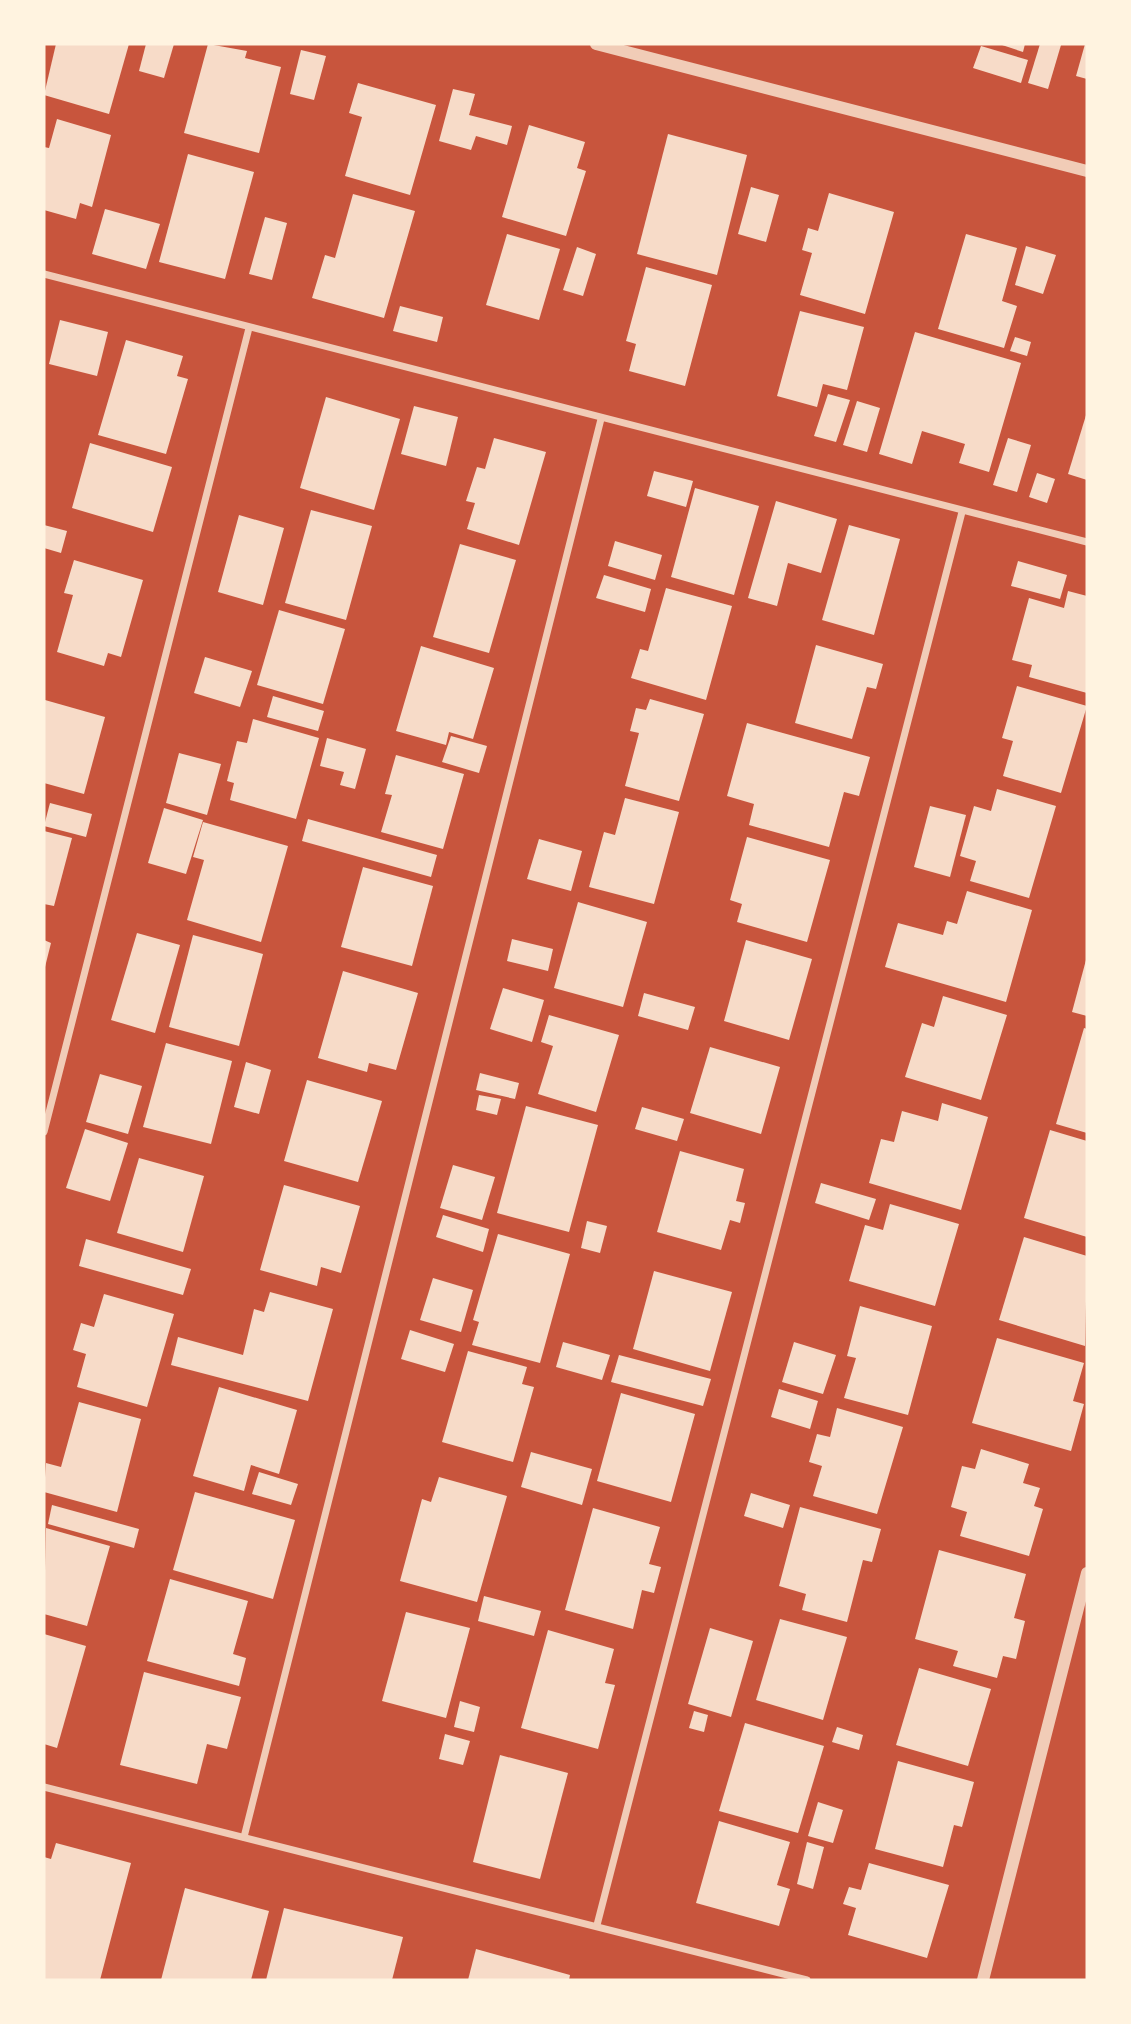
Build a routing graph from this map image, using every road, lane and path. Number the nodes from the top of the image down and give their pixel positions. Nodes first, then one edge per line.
1 (596, 44) edge
2 (1087, 171) edge
3 (44, 274) edge
4 (248, 328) junction
5 (601, 419) junction
6 (962, 512) junction
7 (1087, 542) edge
8 (44, 1132) edge
9 (1087, 1573) edge
10 (44, 1787) edge
11 (244, 1837) junction
12 (597, 1925) junction
13 (807, 1980) edge
14 (983, 1980) edge

1 - 2 street
3 - 4 street
4 - 5 street
4 - 8 street
5 - 6 street
5 - 11 street
6 - 7 street
6 - 12 street
9 - 14 street
10 - 11 street
11 - 12 street
12 - 13 street

